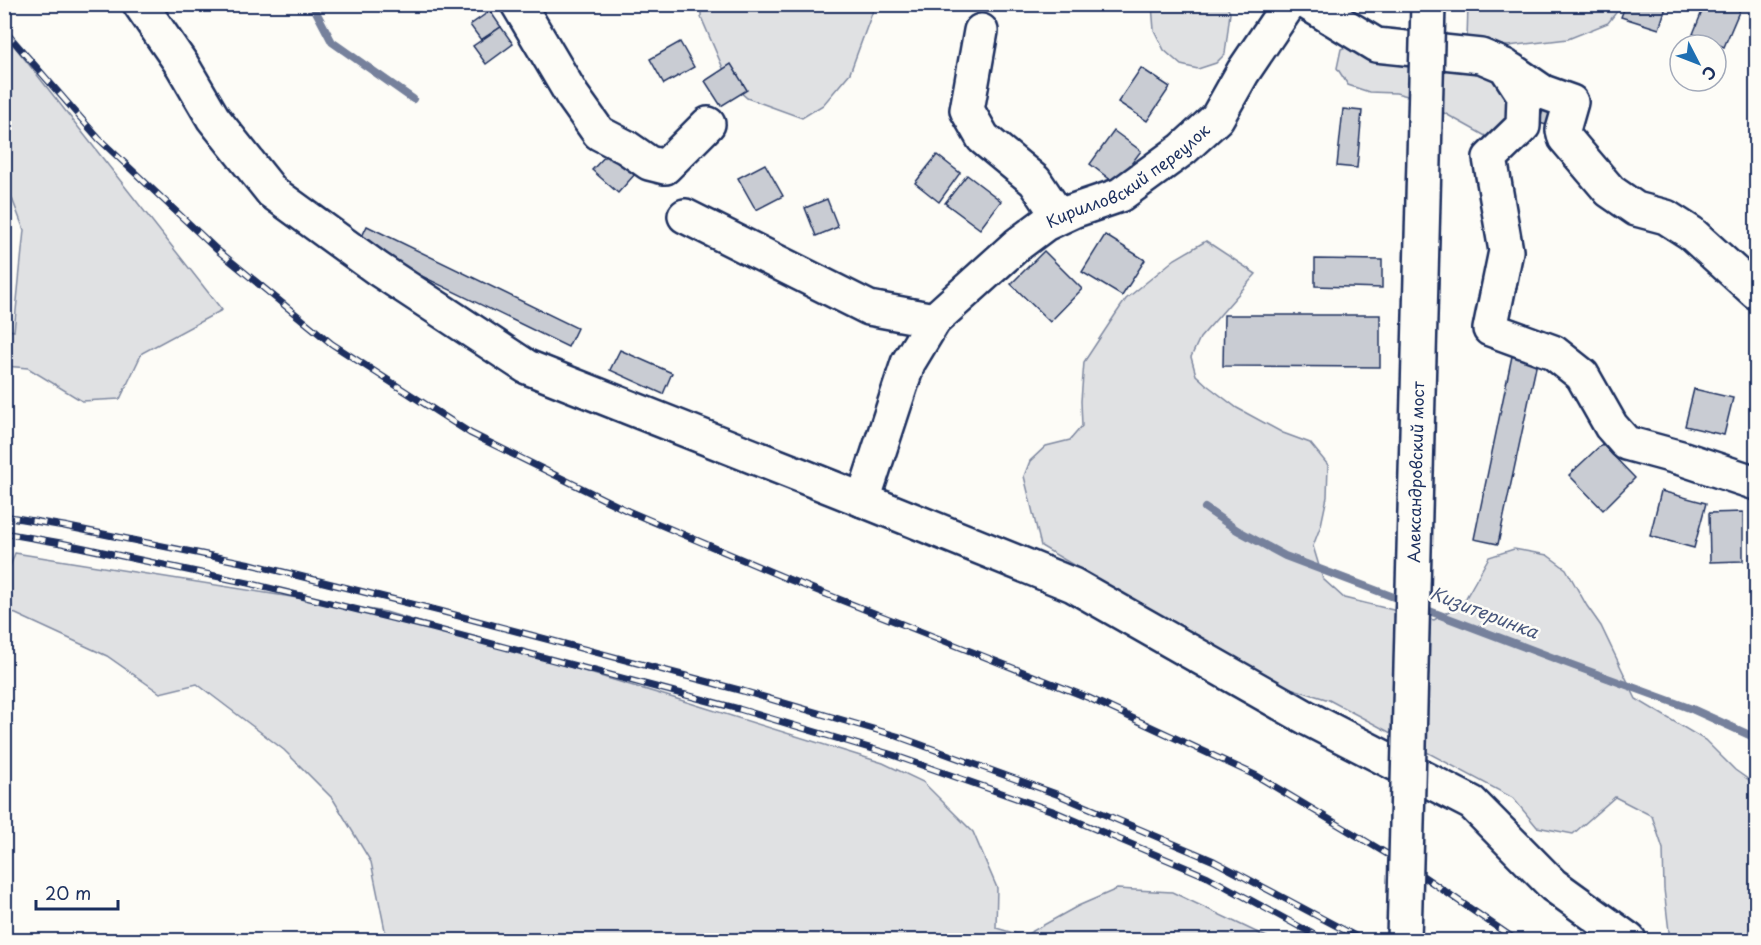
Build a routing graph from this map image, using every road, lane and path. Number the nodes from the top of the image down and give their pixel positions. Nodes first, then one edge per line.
1 (140, 4) edge
2 (518, 4) edge
3 (1289, 4) edge
4 (1309, 4) edge
5 (1428, 4) edge
6 (981, 31) dead end
7 (1505, 66) junction
8 (708, 124) dead end
9 (685, 216) dead end
10 (1059, 217) junction
11 (1756, 292) edge
12 (934, 320) junction
13 (1756, 483) edge
14 (863, 500) junction
15 (1404, 940) edge
16 (1629, 940) edge

1 - 14 street
2 - 8 street
3 - 10 street, Кирилловский переулок
4 - 7 street
5 - 15 street, Александровский мост, bridge
6 - 10 street
7 - 11 street
7 - 13 street
9 - 12 street
10 - 12 street, Кирилловский переулок
12 - 14 street, Кирилловский переулок
14 - 16 street

